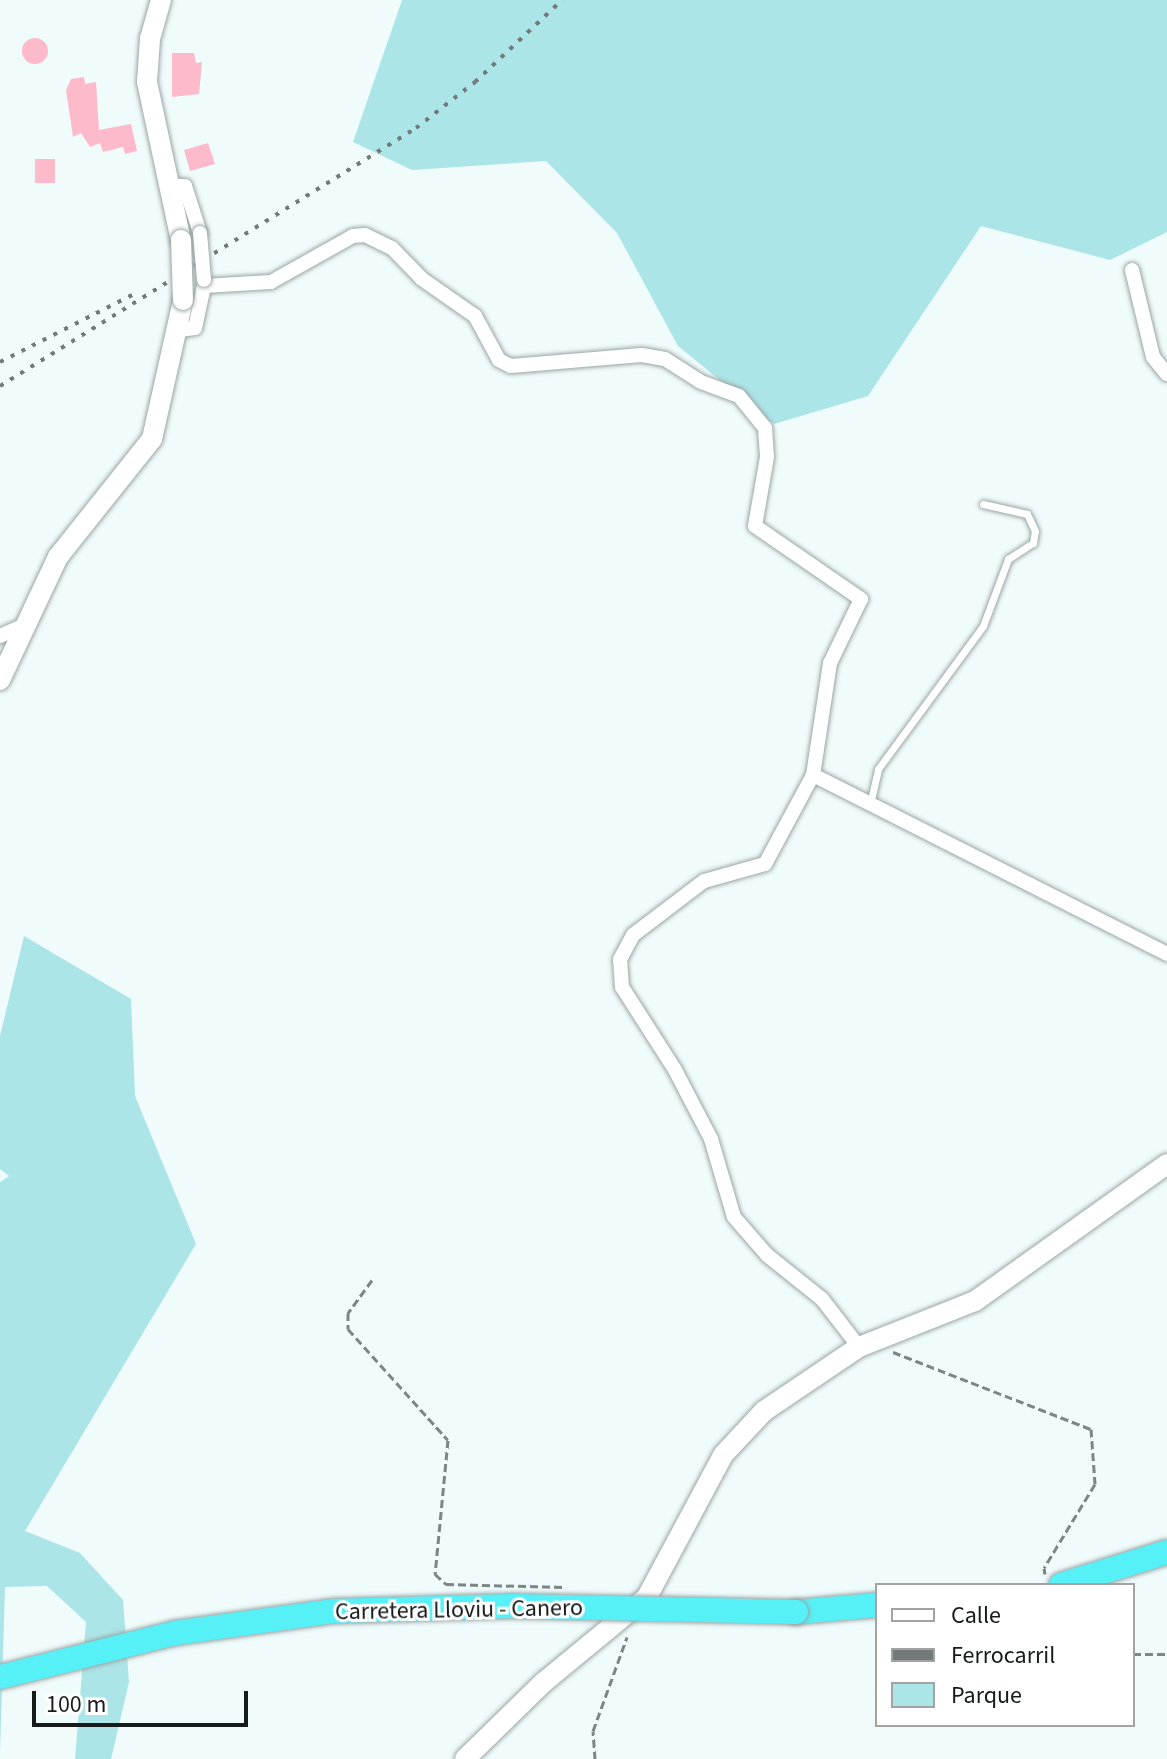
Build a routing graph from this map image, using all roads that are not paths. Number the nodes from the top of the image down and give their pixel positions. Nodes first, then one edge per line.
1 (161, 0) edge
2 (191, 237) junction
3 (1132, 270) dead end
4 (204, 283) junction
5 (179, 330) junction
6 (1167, 374) edge
7 (983, 504) dead end
8 (27, 624) junction
9 (0, 636) edge
10 (0, 680) edge
11 (813, 775) junction
12 (871, 800) junction
13 (1167, 954) edge
14 (1167, 1164) edge
15 (866, 1346) junction
16 (1167, 1552) edge
17 (1067, 1583) edge
18 (875, 1605) edge
19 (0, 1677) edge
20 (465, 1759) edge

1 - 2 street
2 - 4 street, bridge
2 - 5 street, bridge
3 - 6 street
4 - 5 street
4 - 11 street
5 - 8 street
7 - 12 lane
8 - 9 street
8 - 10 street
11 - 12 street
11 - 15 street
12 - 13 street
14 - 15 street
15 - 20 street
16 - 17 highway
18 - 19 highway, Carretera Lloviu - Canero, bridge

